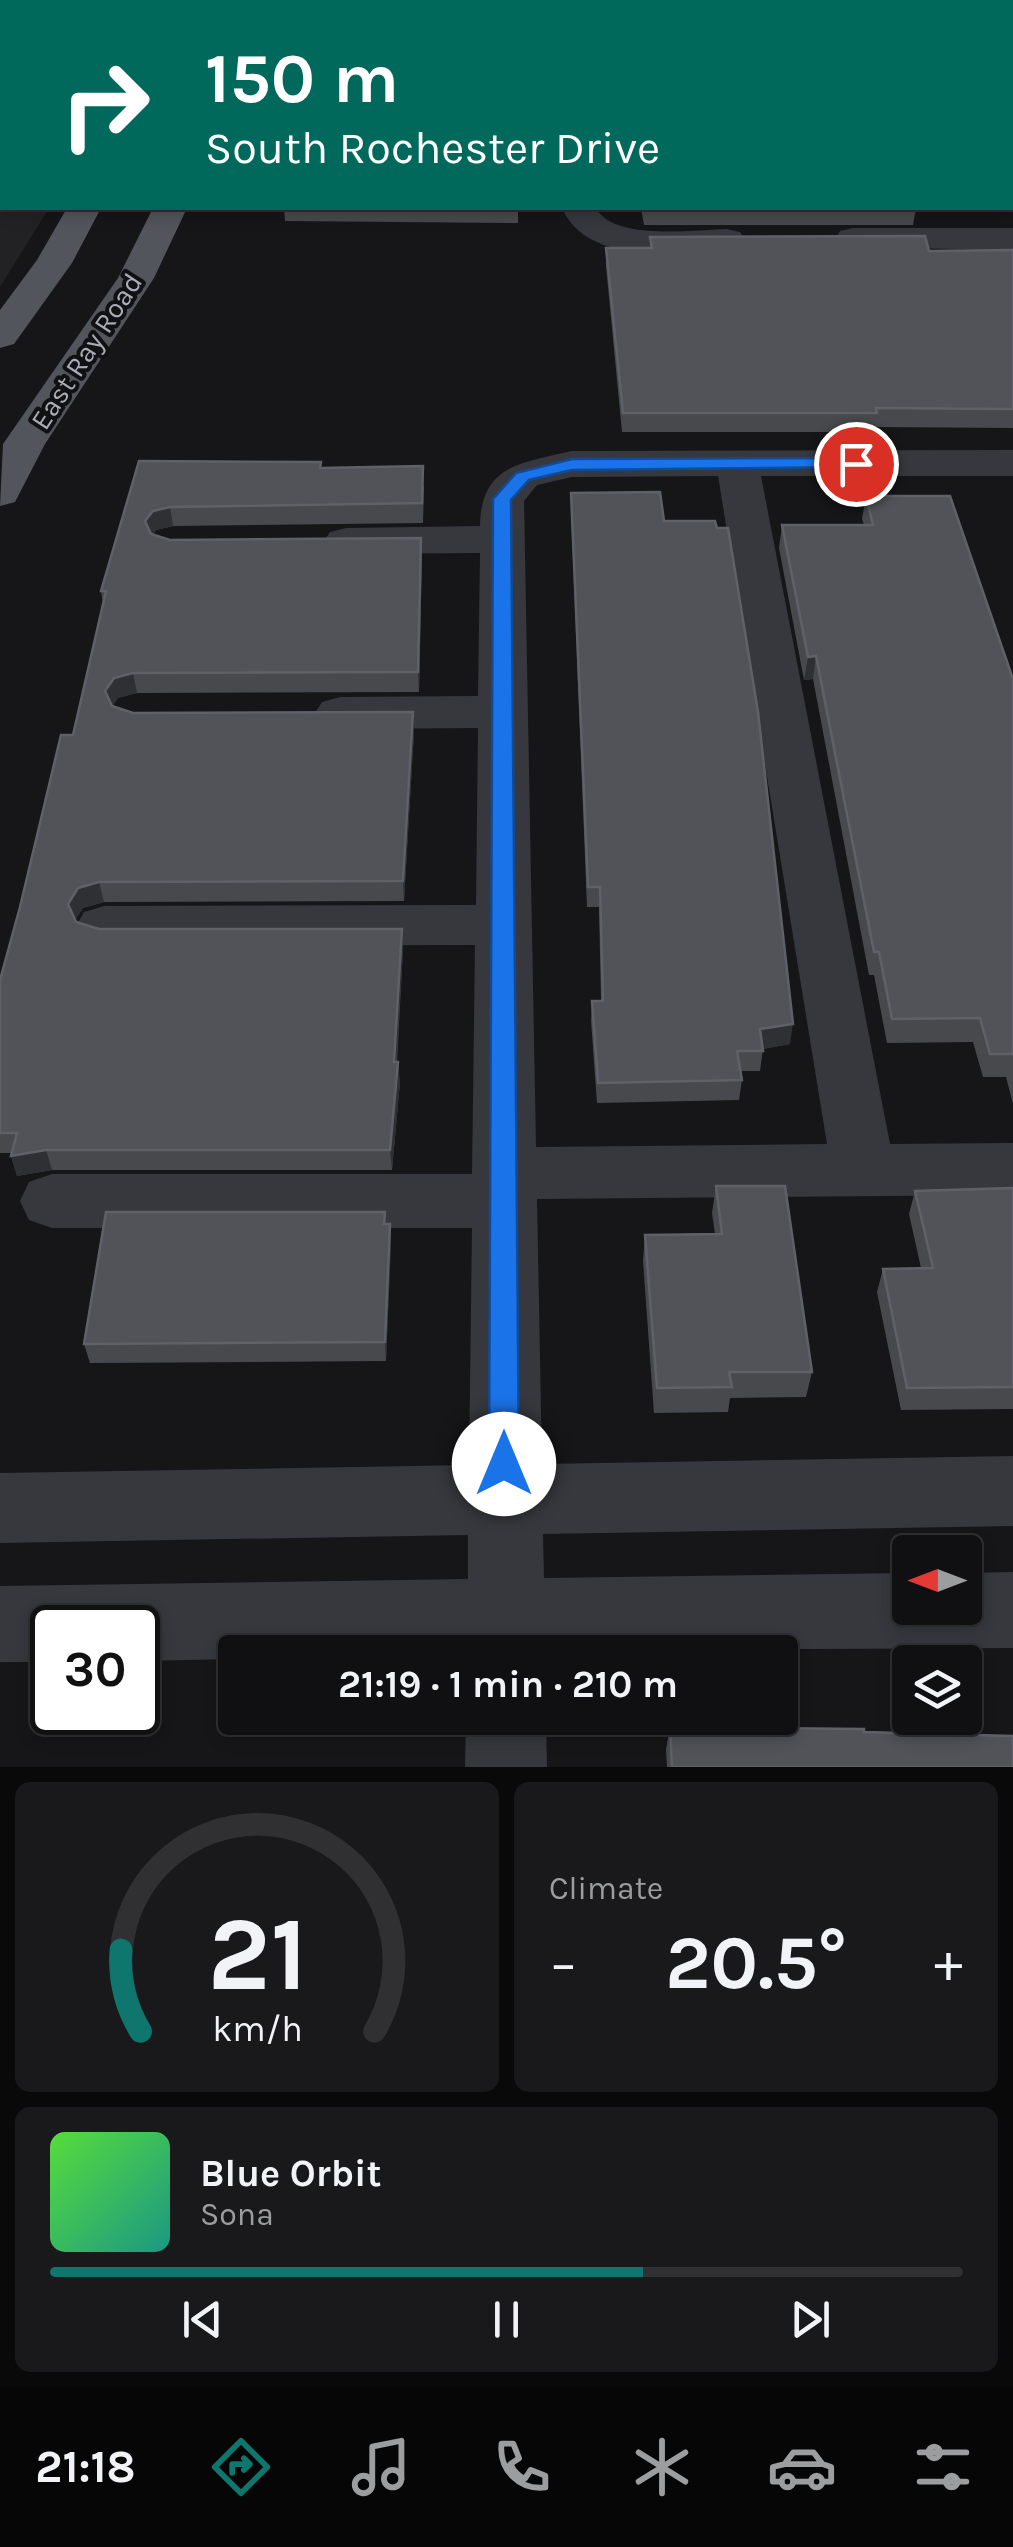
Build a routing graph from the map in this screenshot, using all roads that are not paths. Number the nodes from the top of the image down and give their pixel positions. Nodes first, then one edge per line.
1 (83, 210) edge
2 (169, 210) edge
3 (590, 220) edge
4 (996, 228) edge
5 (761, 240) edge
6 (820, 240) edge
7 (0, 336) edge
8 (1013, 463) edge
9 (737, 464) junction
10 (0, 493) edge
11 (501, 539) junction
12 (308, 541) edge
13 (501, 712) junction
14 (290, 713) edge
15 (502, 925) junction
16 (104, 926) edge
17 (1013, 1169) edge
18 (862, 1170) junction
19 (503, 1187) junction
20 (52, 1201) dead end
21 (1013, 1491) edge
22 (504, 1501) junction
23 (0, 1508) edge
24 (1013, 1610) edge
25 (0, 1624) edge
26 (505, 1634) edge
27 (506, 1735) edge
28 (506, 1767) edge

1 - 7 main road
2 - 10 main road, East Ray Road
3 - 5 street
4 - 6 street
8 - 9 street
9 - 11 street
9 - 18 street
11 - 12 street
11 - 13 street
13 - 14 street
13 - 15 street
15 - 16 street
15 - 19 street
17 - 18 street
18 - 19 street
19 - 20 street
19 - 22 street
21 - 22 street
22 - 23 street
22 - 26 street
24 - 26 street
25 - 26 street
27 - 28 street

